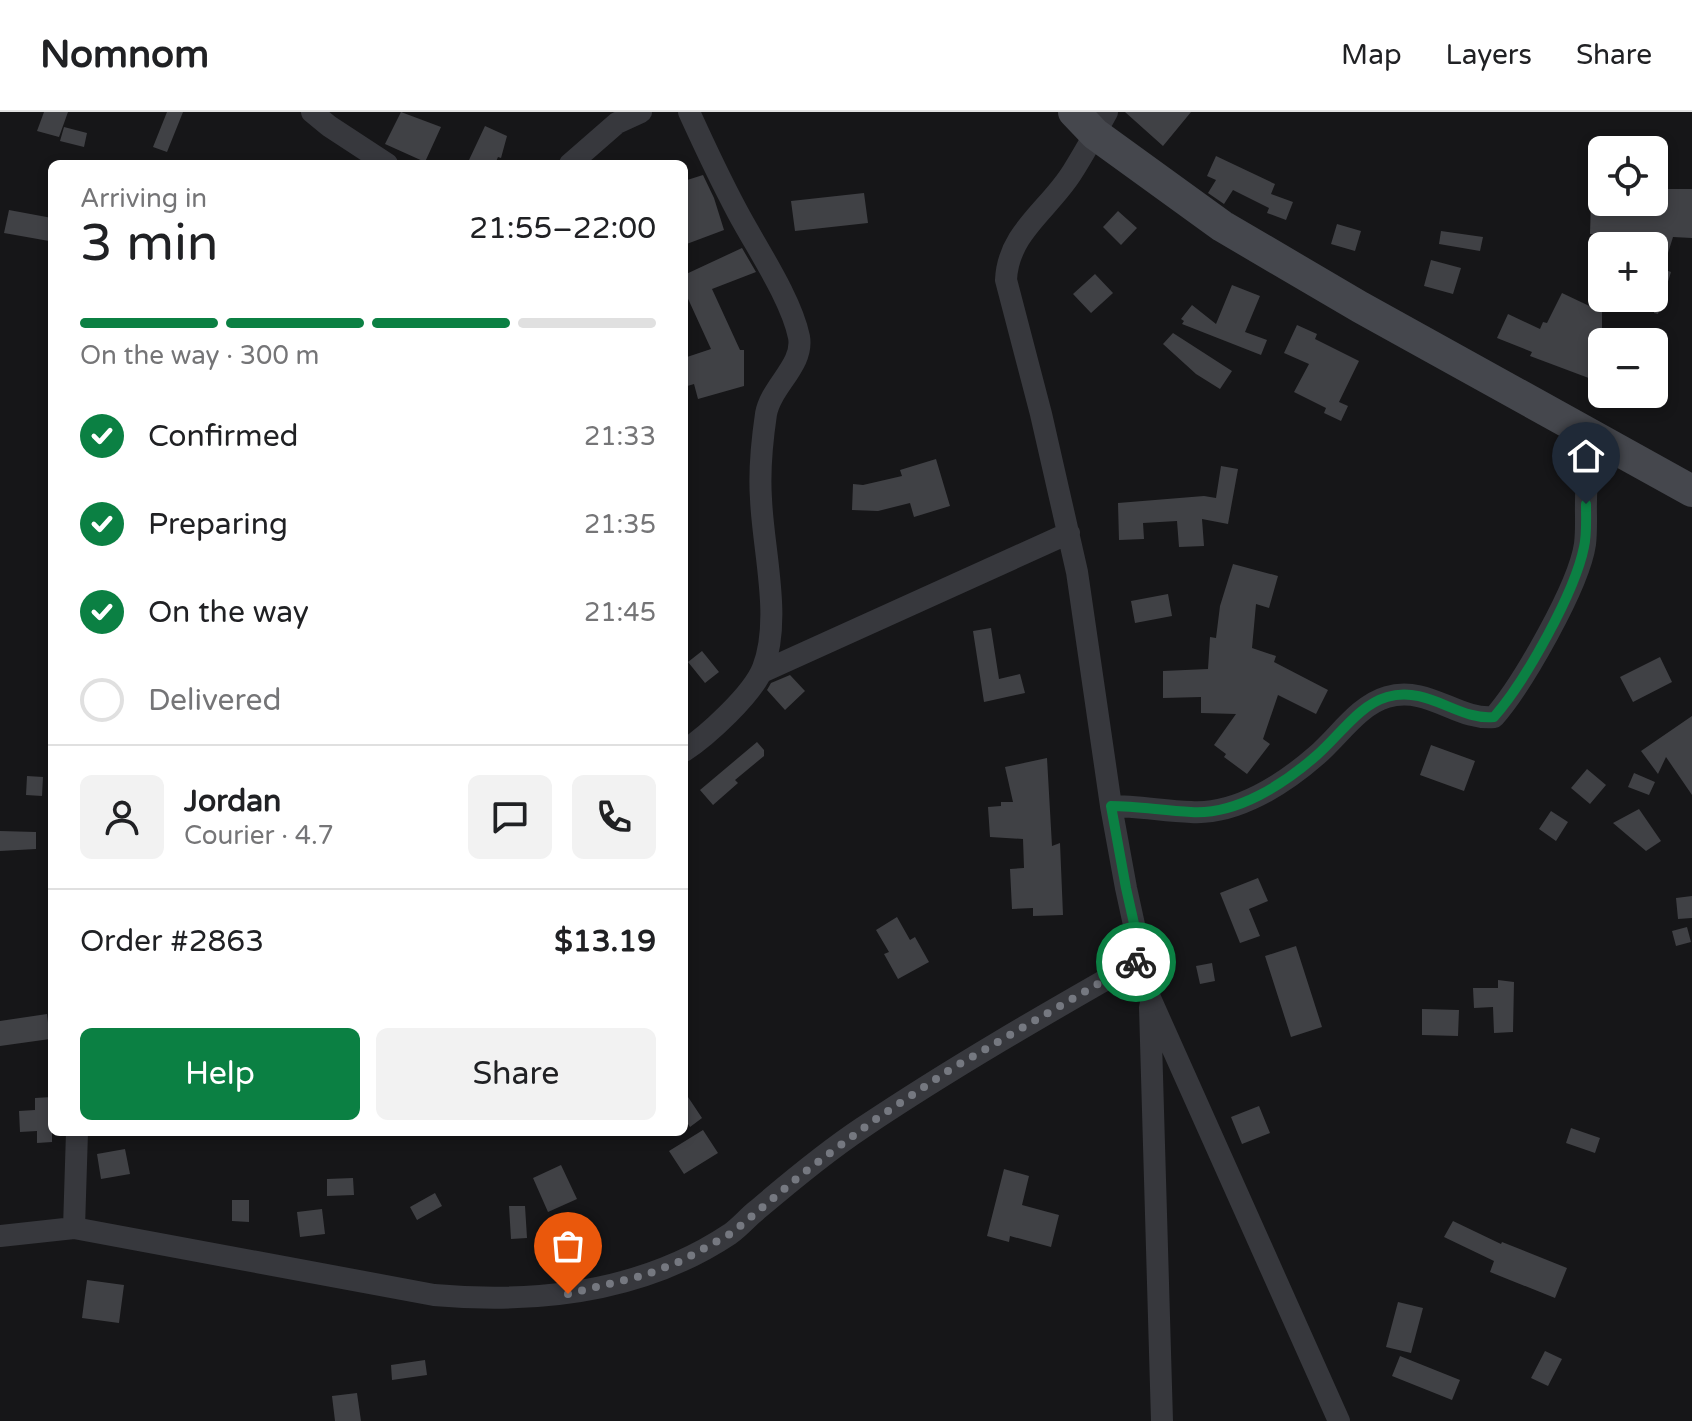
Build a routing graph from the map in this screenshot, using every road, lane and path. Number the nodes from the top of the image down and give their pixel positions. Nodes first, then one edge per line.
1 (312, 112) edge
2 (641, 112) edge
3 (689, 112) edge
4 (1092, 119) edge
5 (381, 160) edge
6 (575, 160) edge
7 (1602, 443) junction
8 (1692, 491) edge
9 (1069, 533) junction
10 (762, 672) junction
11 (688, 748) edge
12 (1111, 806) junction
13 (1142, 959) junction
14 (1150, 998) junction
15 (77, 1136) edge
16 (74, 1228) junction
17 (0, 1236) edge
18 (1162, 1421) edge
19 (1339, 1421) edge

1 - 5 street
2 - 6 street
3 - 10 street
4 - 7 main road
4 - 9 street
7 - 8 main road
7 - 12 street
9 - 10 street
9 - 12 street
10 - 11 street
12 - 13 street
13 - 14 street
13 - 16 street
14 - 18 street
14 - 19 street
15 - 16 street
16 - 17 street

